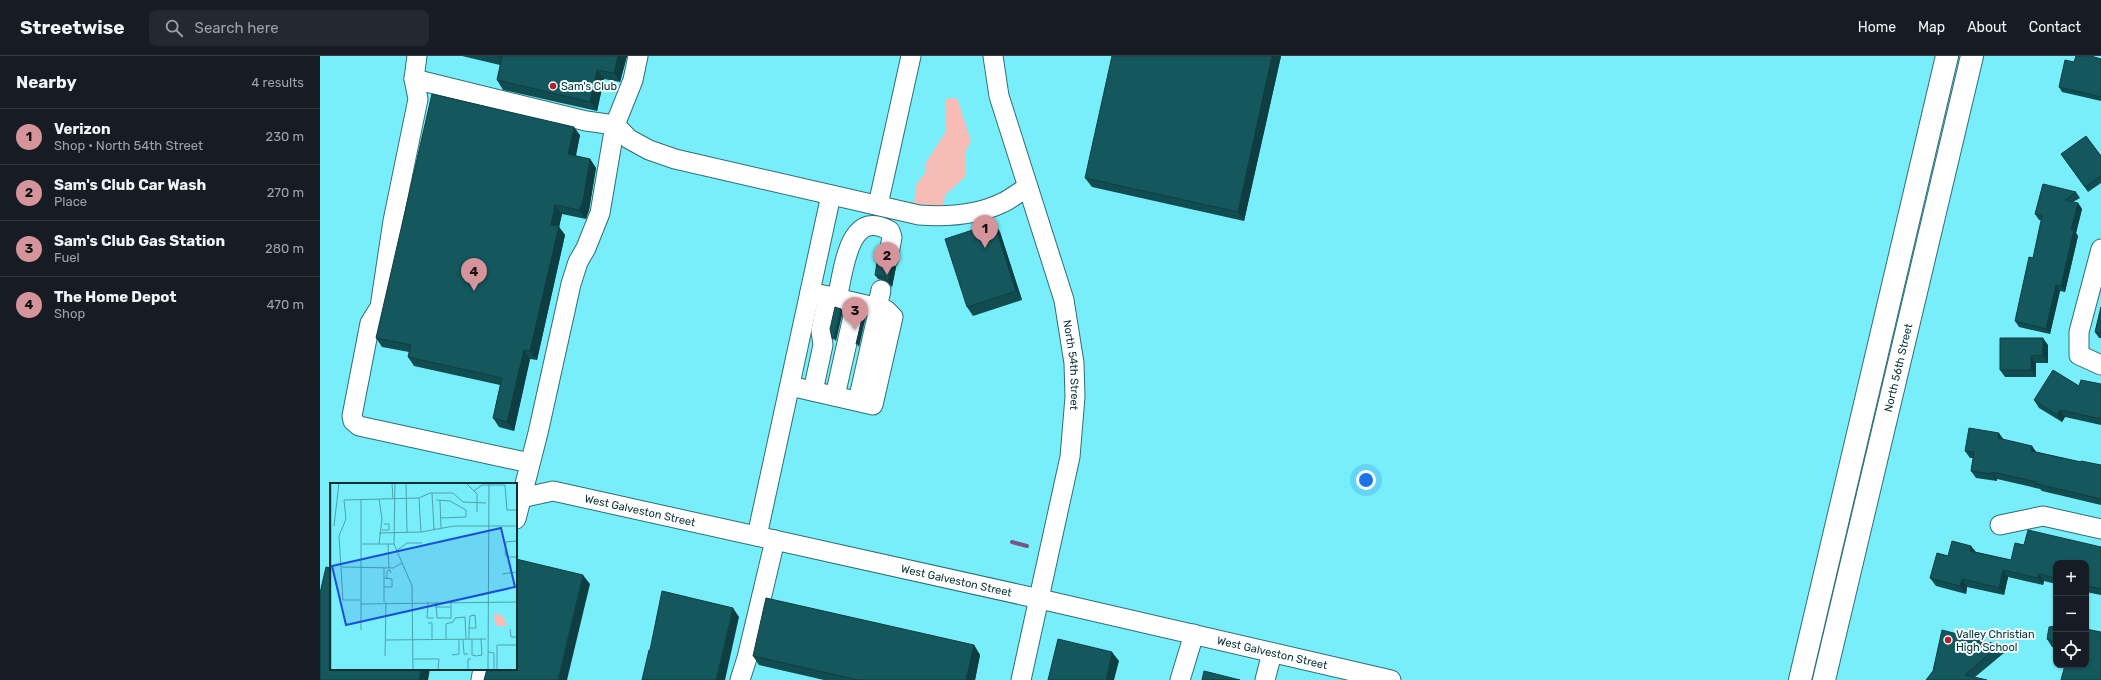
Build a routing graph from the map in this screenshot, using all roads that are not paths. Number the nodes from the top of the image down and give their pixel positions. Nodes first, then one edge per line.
1 (417, 56) edge
2 (638, 56) edge
3 (911, 56) edge
4 (993, 56) edge
5 (1947, 56) edge
6 (1972, 56) edge
7 (414, 79) junction
8 (616, 125) junction
9 (1028, 187) junction
10 (831, 195) junction
11 (878, 205) junction
12 (2101, 249) edge
13 (888, 260) dead end
14 (856, 301) junction
15 (2101, 365) edge
16 (790, 386) junction
17 (839, 397) junction
18 (530, 463) junction
19 (521, 498) junction
20 (517, 515) edge
21 (2000, 525) dead end
22 (2101, 529) edge
23 (766, 538) junction
24 (1040, 599) junction
25 (1194, 634) junction
26 (1272, 652) junction
27 (483, 670) edge
28 (481, 680) edge
29 (740, 680) edge
30 (1021, 680) edge
31 (1180, 680) edge
32 (1265, 680) edge
33 (1391, 680) edge
34 (1800, 680) edge
35 (1824, 680) edge

1 - 7 street
2 - 8 street
3 - 11 street
4 - 9 street, North 54th Street
5 - 34 main road
6 - 35 main road, North 56th Street
7 - 8 street
7 - 18 street
8 - 10 street
8 - 18 street
9 - 11 street
9 - 24 street, North 54th Street
10 - 11 street
10 - 14 street
12 - 15 street
13 - 14 street
14 - 16 street
14 - 17 street
14 - 17 street
14 - 17 street
16 - 17 street
16 - 23 street
18 - 19 street
19 - 20 street
19 - 23 street, West Galveston Street
21 - 22 street
23 - 24 street, West Galveston Street
23 - 29 street
24 - 25 street, West Galveston Street
24 - 30 street, North 54th Street
25 - 26 street, West Galveston Street
25 - 31 street
26 - 32 street
26 - 33 street, West Galveston Street
27 - 28 street

